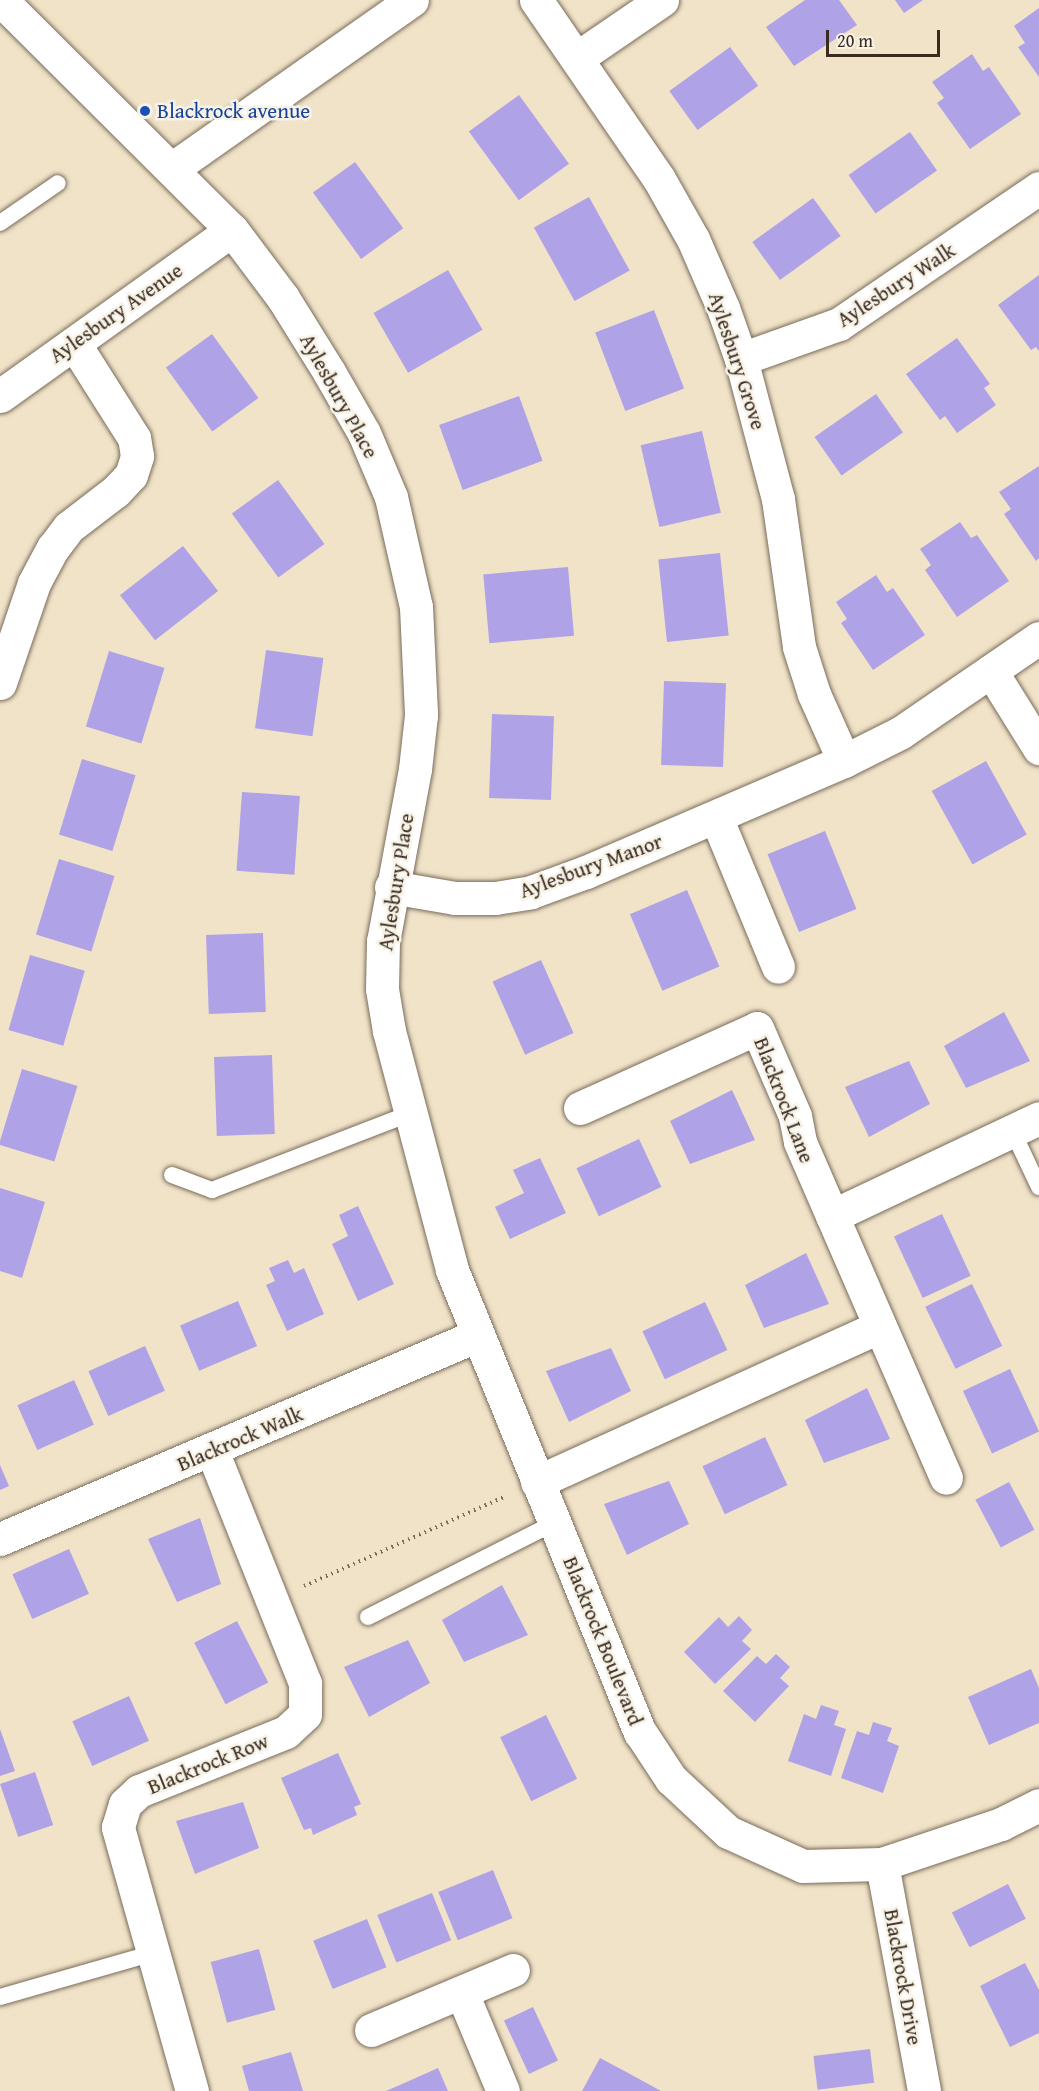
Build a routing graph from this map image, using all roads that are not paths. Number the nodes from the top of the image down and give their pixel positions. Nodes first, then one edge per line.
1 (1, 0) edge
2 (412, 0) edge
3 (536, 0) edge
4 (662, 0) edge
5 (577, 58) junction
6 (173, 168) junction
7 (58, 183) dead end
8 (1039, 188) edge
9 (0, 223) edge
10 (232, 230) junction
11 (74, 343) junction
12 (741, 359) junction
13 (0, 396) edge
14 (1039, 638) edge
15 (991, 671) junction
16 (0, 683) edge
17 (1039, 748) edge
18 (844, 761) junction
19 (716, 817) junction
20 (391, 887) junction
21 (778, 967) dead end
22 (580, 1108) dead end
23 (409, 1114) junction
24 (1026, 1125) edge
25 (172, 1175) dead end
26 (1039, 1187) edge
27 (832, 1216) junction
28 (878, 1327) junction
29 (478, 1335) junction
30 (212, 1451) junction
31 (946, 1478) dead end
32 (537, 1482) junction
33 (554, 1523) junction
34 (0, 1539) edge
35 (368, 1617) dead end
36 (1039, 1805) edge
37 (882, 1864) junction
38 (153, 1953) junction
39 (513, 1970) dead end
40 (462, 1993) junction
41 (0, 1997) edge
42 (371, 2030) dead end
43 (192, 2091) edge
44 (503, 2091) edge
45 (924, 2091) edge

1 - 6 street, Aylesbury Place
2 - 6 street
3 - 5 street, Aylesbury Grove
4 - 5 street
5 - 12 street, Aylesbury Grove
6 - 10 street, Aylesbury Place
7 - 9 lane
8 - 12 street, Aylesbury Walk
10 - 11 street, Aylesbury Avenue
10 - 20 street, Aylesbury Place
11 - 13 street, Aylesbury Avenue
11 - 16 street
12 - 18 street, Aylesbury Grove
14 - 15 street, Aylesbury Manor
15 - 17 street
15 - 18 street, Aylesbury Manor
18 - 19 street, Aylesbury Manor
19 - 20 street, Aylesbury Manor
19 - 21 street
20 - 23 street, Aylesbury Place
22 - 27 street, Blackrock Lane
23 - 25 lane
23 - 29 street, Blackrock Boulevard
24 - 26 lane
24 - 27 street
27 - 28 street, Blackrock Lane
28 - 31 street, Blackrock Lane
28 - 32 street
29 - 30 street, Blackrock Walk
29 - 32 street, Blackrock Boulevard
30 - 34 street, Blackrock Walk
30 - 38 street, Blackrock Row
32 - 33 street, Blackrock Boulevard
33 - 35 lane
33 - 37 street, Blackrock Boulevard
36 - 37 street, Blackrock Boulevard
37 - 45 street, Blackrock Drive
38 - 41 lane
38 - 43 street, Blackrock Row
39 - 40 street
40 - 42 street
40 - 44 street

